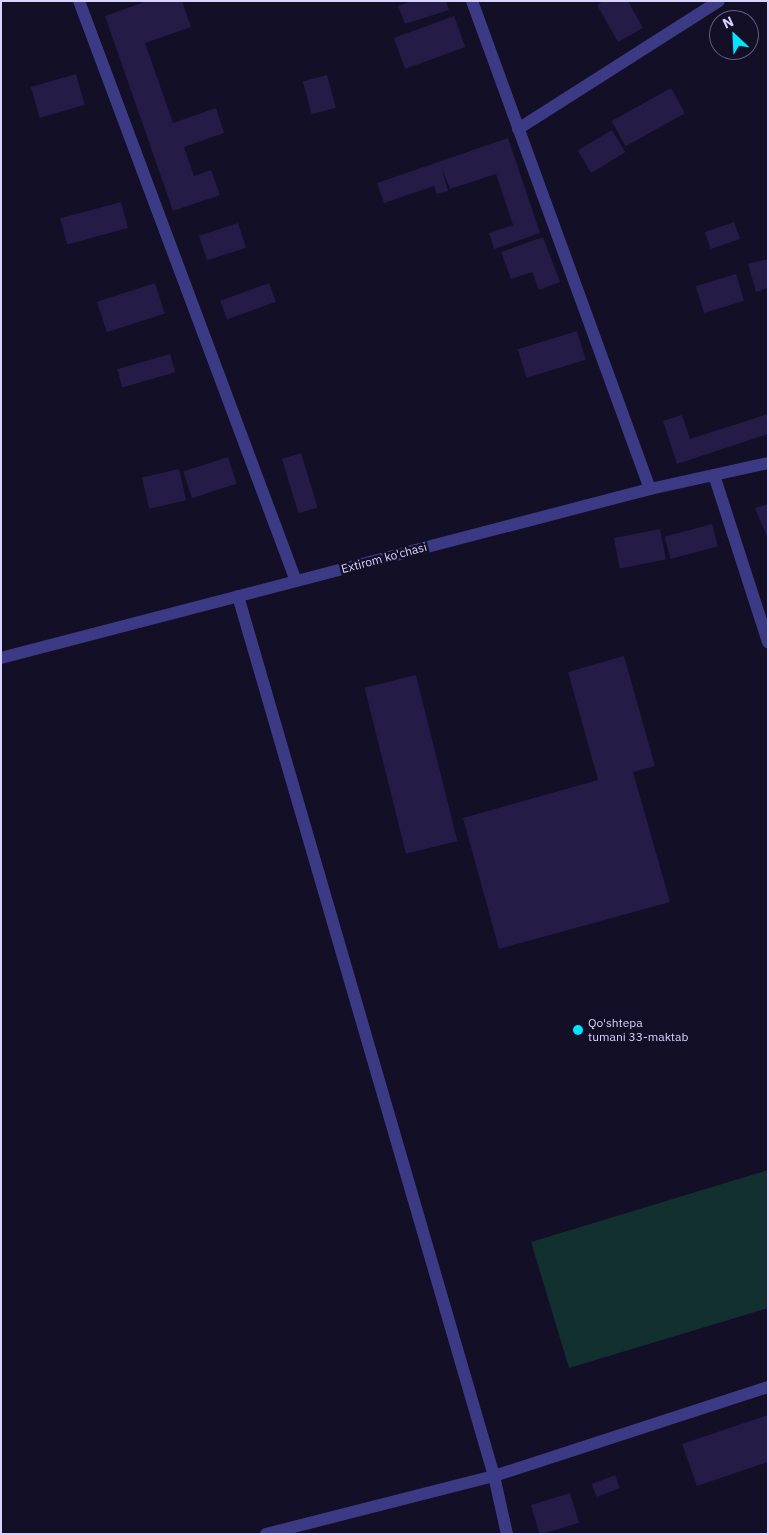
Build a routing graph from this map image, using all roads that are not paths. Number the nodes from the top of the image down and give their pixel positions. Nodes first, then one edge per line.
1 (79, 1) edge
2 (472, 1) edge
3 (719, 1) edge
4 (518, 129) junction
5 (768, 463) edge
6 (714, 475) junction
7 (650, 489) junction
8 (296, 581) junction
9 (238, 596) junction
10 (768, 642) edge
11 (1, 658) edge
12 (768, 1387) edge
13 (494, 1476) junction
14 (266, 1534) edge
15 (507, 1534) edge

1 - 8 street
2 - 4 street
3 - 4 street
4 - 7 street
5 - 6 street, Extirom ko'chasi
6 - 7 street, Extirom ko'chasi
6 - 10 street
7 - 8 street, Extirom ko'chasi
8 - 9 street, Extirom ko'chasi
9 - 11 street, Extirom ko'chasi
9 - 13 street
12 - 13 street
13 - 14 street
13 - 15 street

